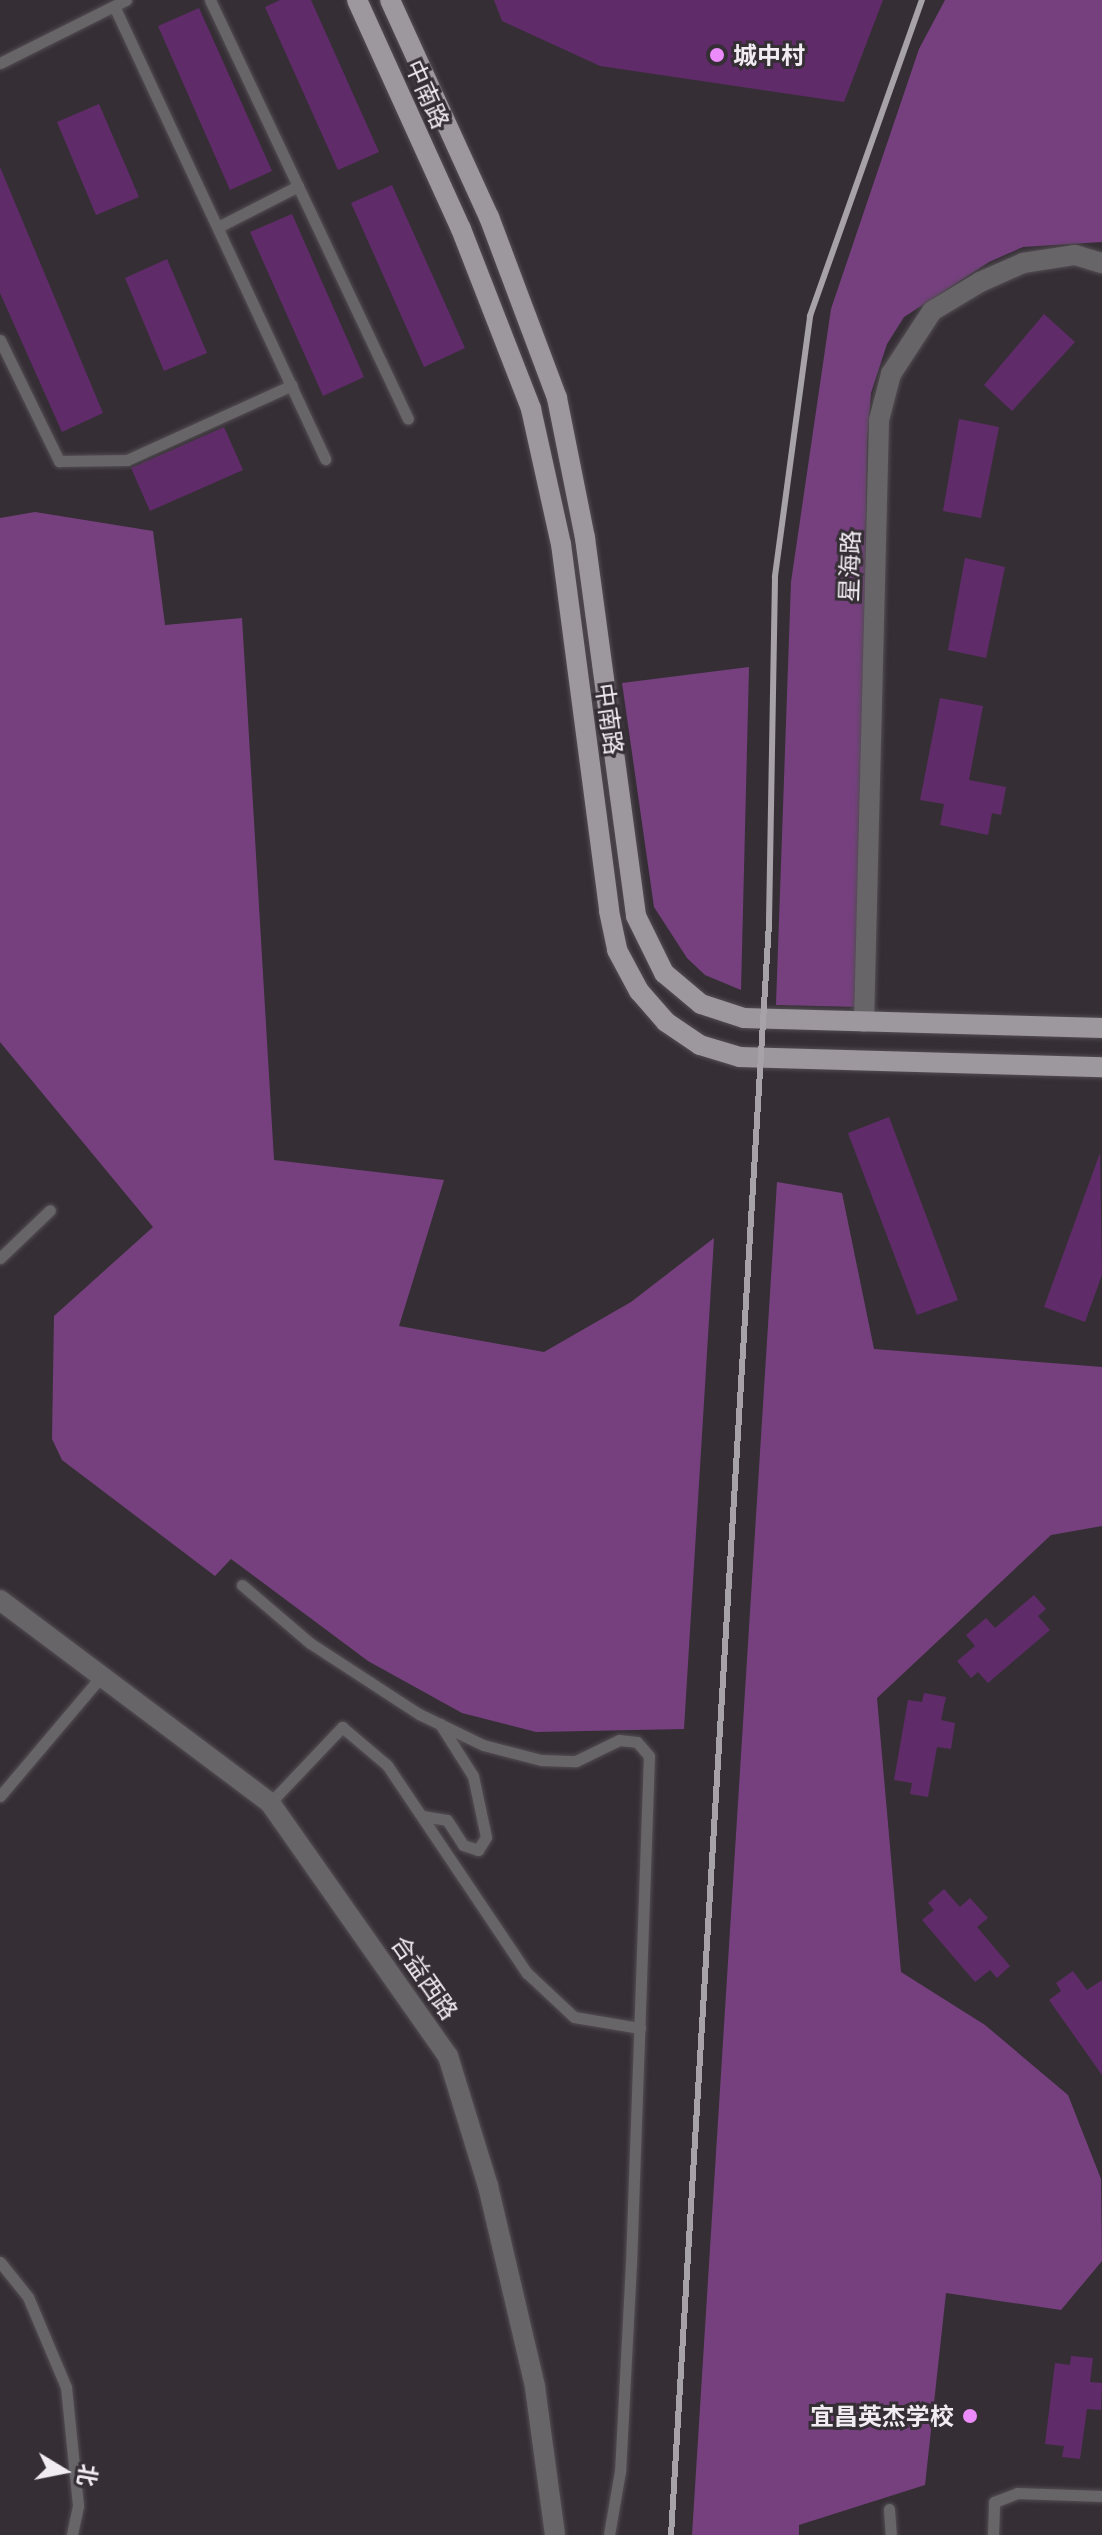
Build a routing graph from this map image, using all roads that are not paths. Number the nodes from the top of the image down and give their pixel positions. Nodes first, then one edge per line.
1 (126, 0) edge
2 (210, 0) edge
3 (357, 0) edge
4 (390, 0) edge
5 (114, 6) junction
6 (0, 63) edge
7 (298, 186) junction
8 (218, 227) junction
9 (1102, 263) edge
10 (0, 340) edge
11 (292, 385) junction
12 (408, 419) dead end
13 (325, 459) dead end
14 (864, 1022) junction
15 (1102, 1028) edge
16 (1102, 1067) edge
17 (50, 1210) dead end
18 (0, 1258) edge
19 (242, 1585) dead end
20 (0, 1600) edge
21 (103, 1674) junction
22 (439, 1724) junction
23 (0, 1796) edge
24 (270, 1803) junction
25 (422, 1816) junction
26 (640, 2028) junction
27 (0, 2262) edge
28 (1102, 2496) edge
29 (889, 2509) dead end
30 (72, 2535) edge
31 (555, 2535) edge
32 (609, 2535) edge
33 (891, 2535) edge
34 (993, 2535) edge

1 - 5 lane
2 - 7 lane
3 - 16 main road, 中南路
4 - 14 main road, 中南路
5 - 6 lane
5 - 8 lane
7 - 8 lane
7 - 12 lane
8 - 11 lane
9 - 14 street, 星海路
10 - 11 lane
11 - 13 lane
14 - 15 main road, 中南路
17 - 18 lane
19 - 22 lane
20 - 21 street, 合益西路
21 - 23 lane
21 - 24 street, 合益西路
22 - 25 lane
22 - 26 lane
24 - 25 lane
24 - 31 street, 合益西路
25 - 26 lane
26 - 32 lane
27 - 30 lane
28 - 34 lane
29 - 33 lane

